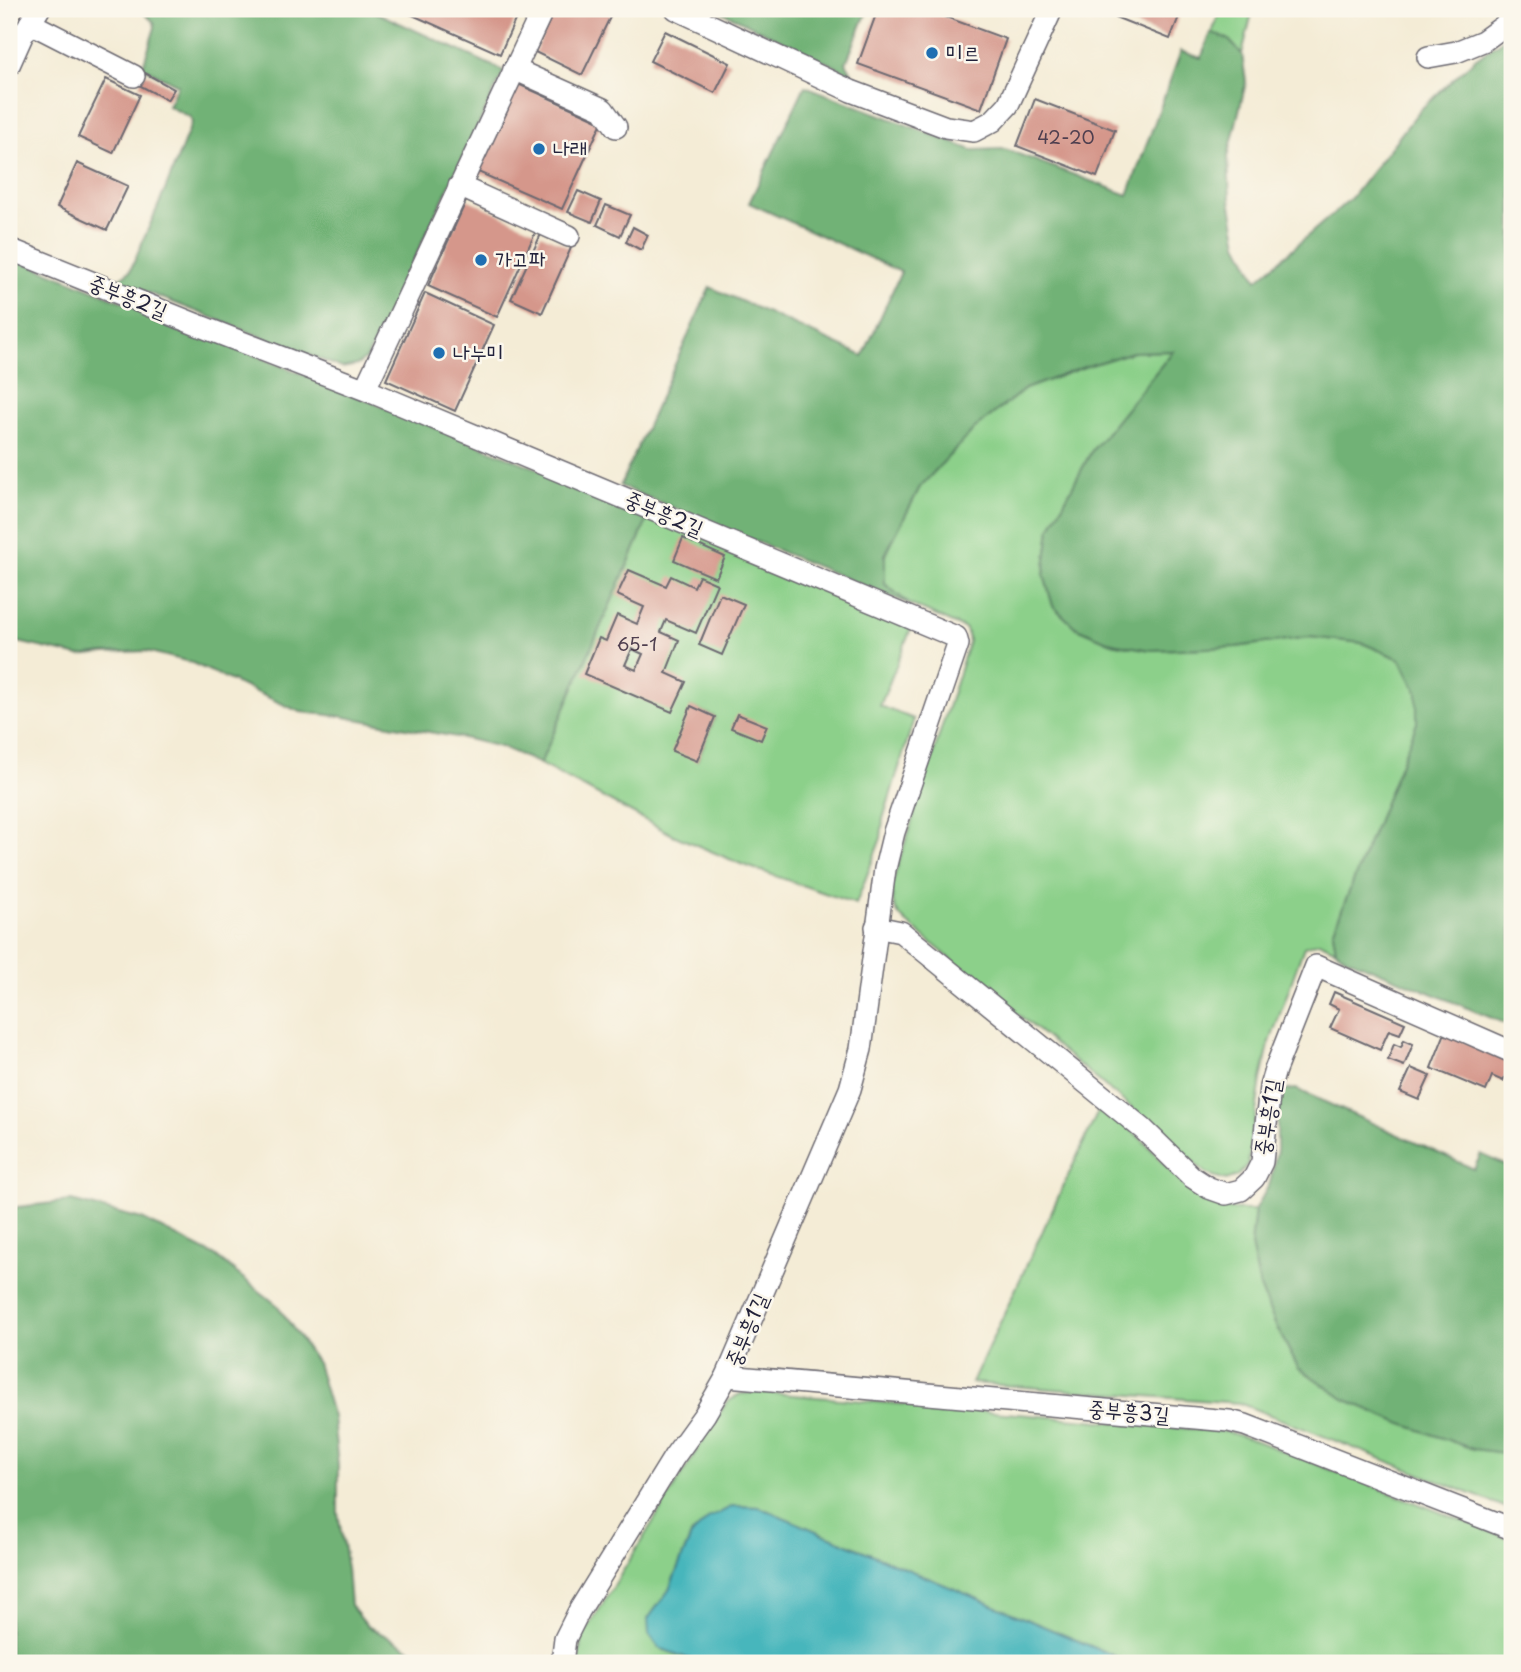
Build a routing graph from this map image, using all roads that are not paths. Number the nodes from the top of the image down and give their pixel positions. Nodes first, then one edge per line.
1 (542, 9) edge
2 (676, 9) edge
3 (1052, 9) edge
4 (34, 16) edge
5 (1512, 20) edge
6 (1428, 57) dead end
7 (9, 65) edge
8 (514, 69) junction
9 (134, 76) dead end
10 (616, 127) dead end
11 (459, 186) junction
12 (569, 236) dead end
13 (9, 249) edge
14 (365, 389) junction
15 (958, 644) joint
16 (876, 927) junction
17 (1512, 1052) edge
18 (727, 1376) junction
19 (1512, 1529) edge
20 (562, 1663) edge

1 - 8 lane
2 - 3 lane
4 - 7 lane
4 - 9 lane
5 - 6 lane
8 - 10 lane
8 - 11 lane
11 - 12 lane
11 - 14 lane
13 - 14 lane, 중부흥2길
14 - 15 lane, 중부흥2길
15 - 16 lane, 중부흥1길
16 - 17 lane, 중부흥1길
16 - 18 lane, 중부흥1길
18 - 19 lane, 중부흥3길
18 - 20 lane, 중부흥1길

